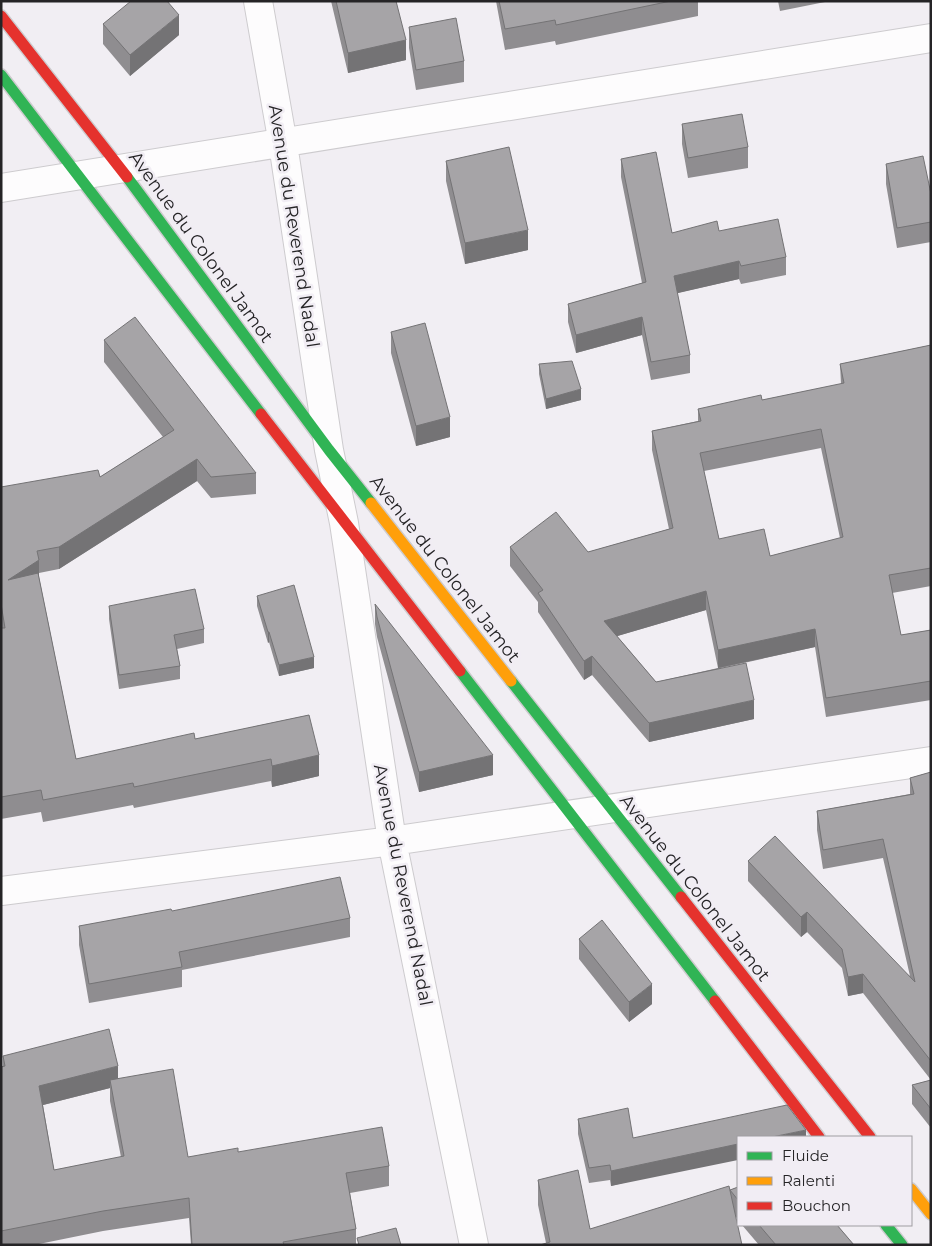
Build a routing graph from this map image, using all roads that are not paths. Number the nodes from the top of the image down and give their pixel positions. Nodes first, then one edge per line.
1 (258, 1) edge
2 (1, 16) edge
3 (931, 38) edge
4 (1, 75) edge
5 (283, 144) junction
6 (121, 168) junction
7 (79, 176) junction
8 (1, 188) edge
9 (329, 450) junction
10 (344, 523) junction
11 (931, 761) edge
12 (612, 810) junction
13 (573, 816) junction
14 (392, 841) junction
15 (1, 891) edge
16 (818, 1136) edge
17 (869, 1136) edge
18 (912, 1190) edge
19 (931, 1214) edge
20 (887, 1226) edge
21 (474, 1245) edge
22 (902, 1245) edge

1 - 5 street, Avenue du Reverend Nadal
2 - 6 main road, Avenue du Colonel Jamot
3 - 5 street
4 - 7 main road
5 - 6 street
5 - 9 street, Avenue du Reverend Nadal
6 - 7 street
6 - 9 main road, Avenue du Colonel Jamot
7 - 8 street
7 - 10 main road
9 - 10 street, Avenue du Reverend Nadal
9 - 12 main road, Avenue du Colonel Jamot
10 - 13 main road
10 - 14 street, Avenue du Reverend Nadal
11 - 12 street
12 - 13 street
12 - 17 main road, Avenue du Colonel Jamot
13 - 14 street
13 - 16 main road
14 - 15 street
14 - 21 street, Avenue du Reverend Nadal
18 - 19 main road
20 - 22 main road

